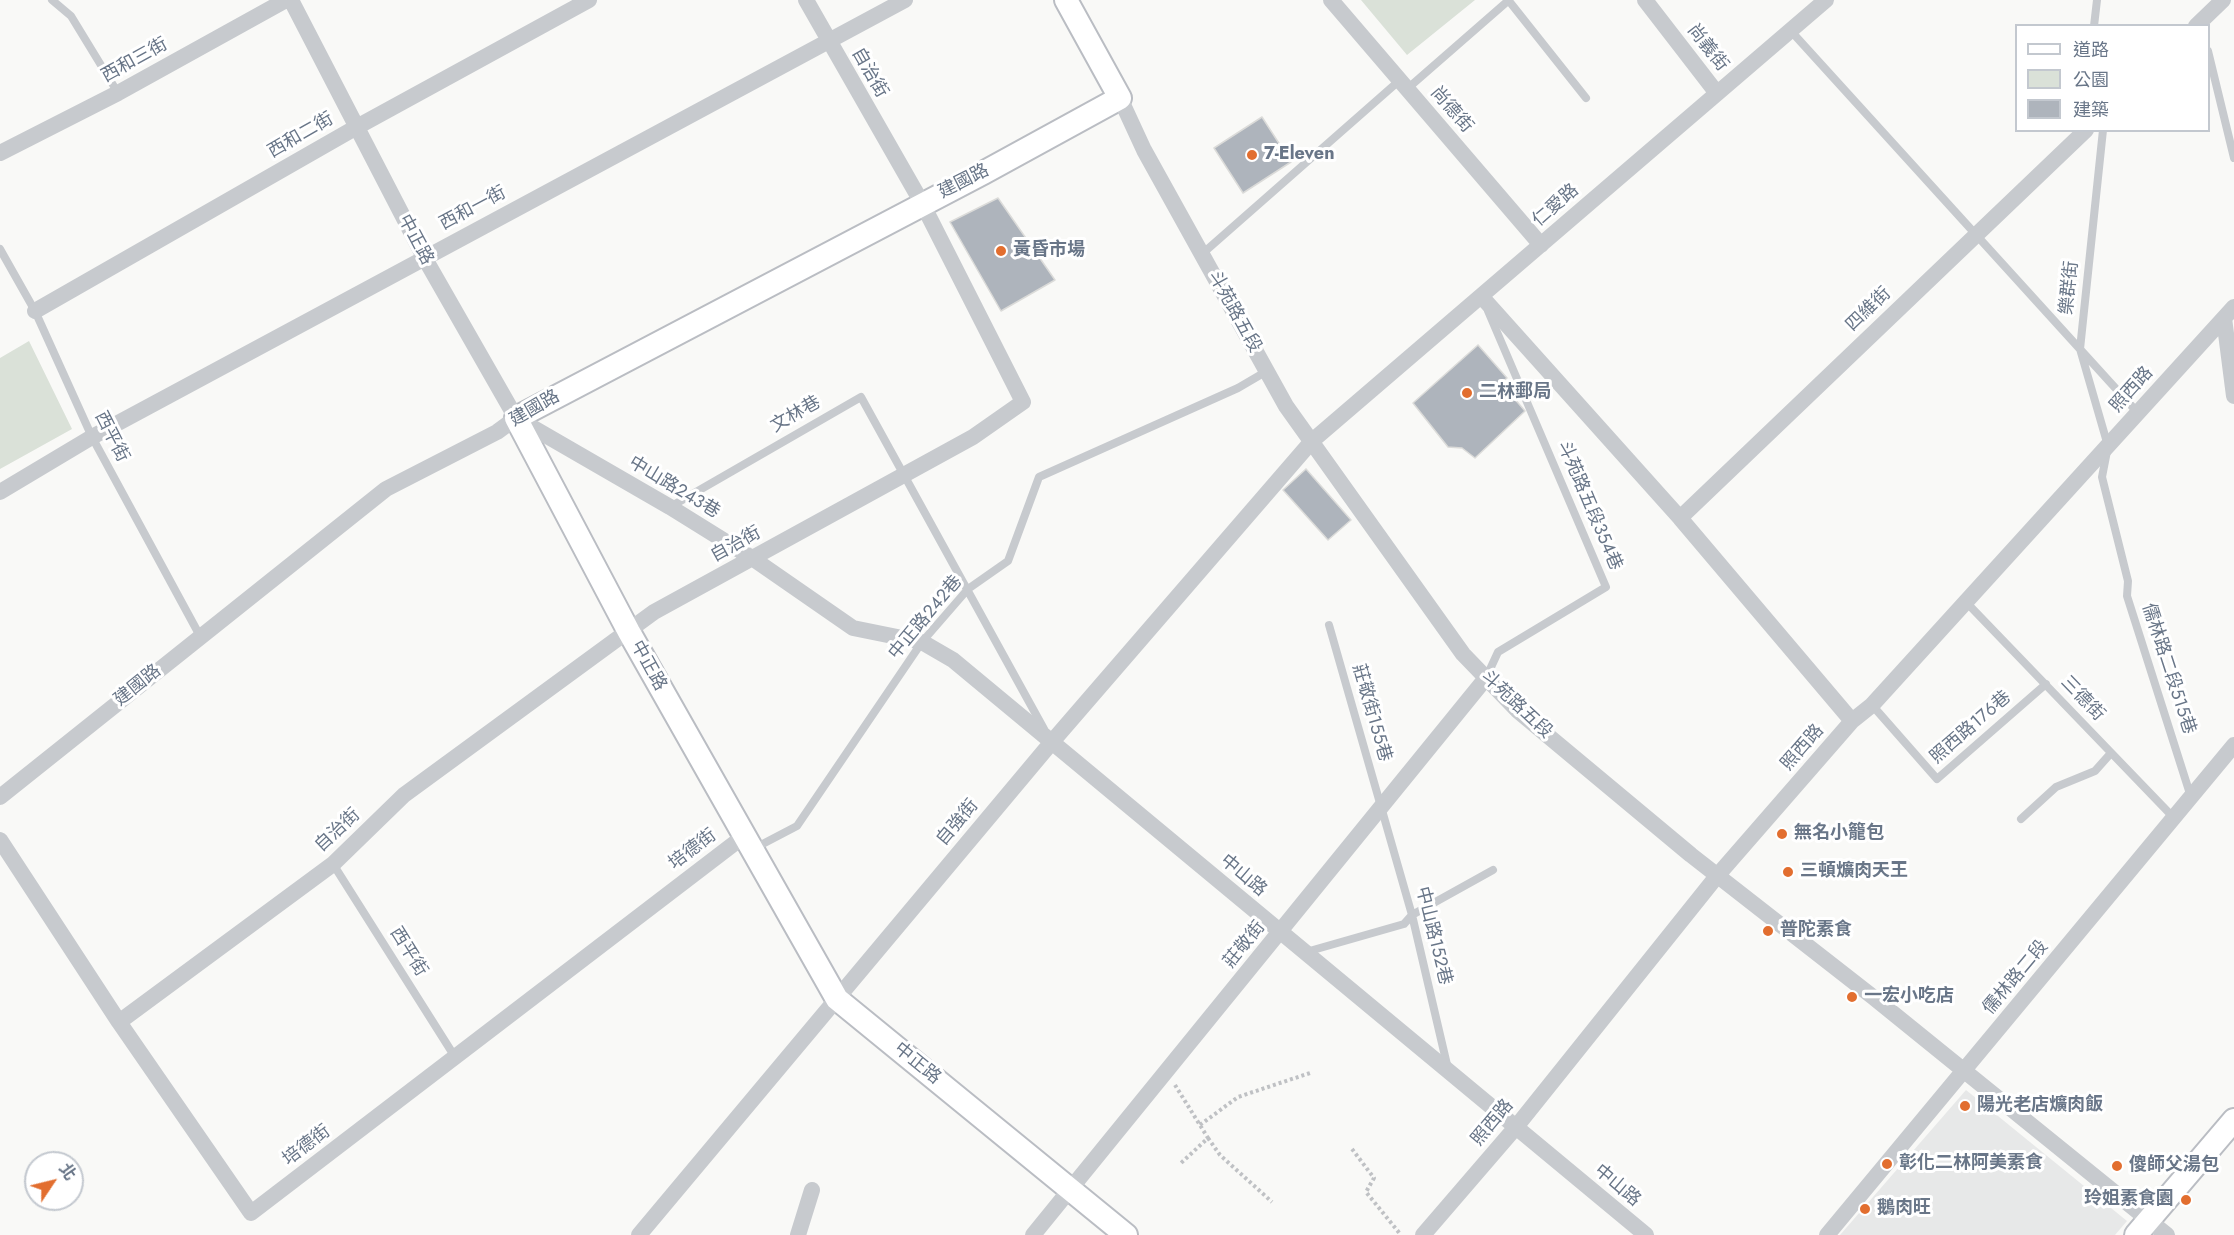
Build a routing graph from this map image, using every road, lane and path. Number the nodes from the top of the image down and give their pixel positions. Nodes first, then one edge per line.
1 (52, 0) edge
2 (286, 0) edge
3 (291, 0) edge
4 (589, 0) edge
5 (807, 0) edge
6 (905, 0) edge
7 (1066, 0) edge
8 (1331, 0) edge
9 (1509, 0) edge
10 (1645, 0) edge
11 (2097, 0) edge
12 (2223, 0) edge
13 (1817, 3) edge
14 (2094, 24) edge
15 (2200, 24) edge
16 (1790, 30) junction
17 (828, 41) junction
18 (2210, 59) edge
19 (1404, 85) junction
20 (1716, 92) junction
21 (118, 93) junction
22 (1120, 98) junction
23 (1586, 98) dead end
24 (356, 128) junction
25 (2084, 132) edge
26 (2103, 132) edge
27 (0, 153) edge
28 (2234, 158) edge
29 (922, 203) junction
30 (1977, 234) junction
31 (1540, 245) junction
32 (0, 249) edge
33 (1202, 254) junction
34 (424, 257) junction
35 (1481, 296) junction
36 (35, 311) junction
37 (2229, 312) edge
38 (2080, 349) junction
39 (1267, 371) junction
40 (2234, 396) edge
41 (2138, 413) junction
42 (516, 418) junction
43 (92, 437) junction
44 (1312, 441) junction
45 (2108, 446) junction
46 (905, 474) junction
47 (0, 492) edge
48 (670, 507) junction
49 (1680, 518) junction
50 (752, 558) junction
51 (968, 588) junction
52 (1966, 602) junction
53 (1329, 625) dead end
54 (629, 632) junction
55 (200, 636) junction
56 (922, 642) junction
57 (1486, 678) junction
58 (2046, 684) junction
59 (1872, 705) junction
60 (1852, 721) junction
61 (1051, 743) junction
62 (2234, 745) edge
63 (2111, 753) junction
64 (0, 797) edge
65 (2191, 797) junction
66 (1380, 809) junction
67 (2174, 818) junction
68 (2021, 819) dead end
69 (0, 840) edge
70 (748, 843) junction
71 (333, 864) junction
72 (1493, 870) dead end
73 (1717, 876) junction
74 (1412, 915) junction
75 (1281, 933) junction
76 (1304, 952) junction
77 (837, 999) junction
78 (119, 1022) junction
79 (455, 1058) junction
80 (1965, 1071) junction
81 (1166, 1072) junction
82 (1449, 1072) junction
83 (1310, 1073) dead end
84 (2234, 1120) edge
85 (1200, 1125) junction
86 (1516, 1127) junction
87 (1208, 1138) junction
88 (1352, 1149) dead end
89 (1180, 1164) dead end
90 (812, 1190) dead end
91 (1070, 1190) junction
92 (1272, 1202) dead end
93 (2142, 1227) edge
94 (639, 1235) edge
95 (798, 1235) edge
96 (1033, 1235) edge
97 (1126, 1235) edge
98 (1401, 1235) edge
99 (1423, 1235) edge
100 (1646, 1235) edge
101 (1827, 1235) edge
102 (2168, 1235) edge

1 - 21 lane
2 - 21 street, 西和三街
3 - 24 street, 中正路
4 - 24 street, 西和二街
5 - 17 street, 自治街
6 - 17 street, 西和一街
7 - 22 main road, 斗苑路五段
8 - 19 street, 尚德街
9 - 19 lane
9 - 23 lane
10 - 20 street, 尚義街
11 - 14 lane
12 - 15 street
13 - 16 street, 仁愛路
16 - 20 street, 仁愛路
16 - 30 lane
17 - 29 street, 自治街
17 - 34 street, 西和一街
18 - 28 lane
19 - 31 street, 尚德街
19 - 33 lane
20 - 31 street, 仁愛路
21 - 27 street, 西和三街
22 - 29 main road, 建國路
22 - 33 street, 斗苑路五段
24 - 34 street, 中正路
24 - 36 street, 西和二街
25 - 30 street, 四維街
26 - 38 lane, 樂群街
29 - 42 main road, 建國路
29 - 46 street, 自治街
30 - 38 lane
30 - 49 street, 四維街
31 - 35 street, 仁愛路
32 - 36 lane, 西平街
33 - 39 street, 斗苑路五段
34 - 42 street, 中正路
34 - 43 street, 西和一街
35 - 44 street, 仁愛路
35 - 49 street
35 - 57 lane, 斗苑路五段354巷
36 - 43 lane, 西平街
37 - 40 street
37 - 41 street, 照西路
38 - 41 lane
38 - 45 lane, 樂群街
39 - 44 street, 斗苑路五段
39 - 51 lane, 中正路242巷
41 - 45 street, 照西路
42 - 48 street, 中山路243巷
42 - 54 main road, 中正路
42 - 55 street, 建國路
43 - 47 street, 西和一街
43 - 55 lane, 西平街
44 - 57 street, 斗苑路五段
44 - 61 street, 自強街
45 - 52 street, 照西路
45 - 65 lane, 儒林路二段515巷
46 - 48 lane, 文林巷
46 - 50 street, 自治街
46 - 51 lane, 中山路
48 - 50 street, 中山路243巷
49 - 60 street
50 - 54 street, 自治街
50 - 56 street, 中山路243巷
51 - 56 lane, 中正路242巷
51 - 61 lane, 中山路
52 - 58 lane, 三德街
52 - 59 street, 照西路
53 - 66 lane, 莊敬街155巷
54 - 70 main road, 中正路
54 - 71 street, 自治街
55 - 64 street, 建國路
56 - 61 street, 中山路243巷
56 - 70 lane, 中正路242巷
57 - 66 street, 莊敬街
57 - 73 street, 斗苑路五段
58 - 59 lane, 照西路176巷
58 - 63 lane, 三德街
59 - 60 street, 照西路
60 - 73 street, 照西路
61 - 75 street, 中山路
61 - 77 street, 自強街
62 - 65 street, 儒林路二段
63 - 67 lane, 三德街
63 - 68 lane
65 - 67 street, 儒林路二段
66 - 74 lane, 中山路152巷
66 - 75 street, 莊敬街
67 - 80 street, 儒林路二段
69 - 78 street, 培德街
70 - 77 main road, 中正路
70 - 79 street, 培德街
71 - 78 street, 自治街
71 - 79 lane, 西平街
72 - 74 lane
73 - 80 street, 斗苑路五段
73 - 86 street, 照西路
74 - 76 lane
74 - 82 lane, 中山路152巷
75 - 76 street, 中山路
75 - 81 street, 莊敬街
76 - 82 street, 中山路
77 - 91 main road, 中正路
77 - 94 street, 自強街
78 - 79 street, 培德街
80 - 93 street, 斗苑路五段
80 - 101 street, 儒林路二段
81 - 85 path
81 - 91 street, 莊敬街
82 - 86 street, 中山路
83 - 85 path
84 - 93 main road
85 - 87 path
86 - 99 street, 照西路
86 - 100 street, 中山路
87 - 89 path
87 - 92 path
88 - 98 path
90 - 95 street
91 - 96 street, 莊敬街
91 - 97 main road, 中正路
93 - 102 street, 斗苑路五段

